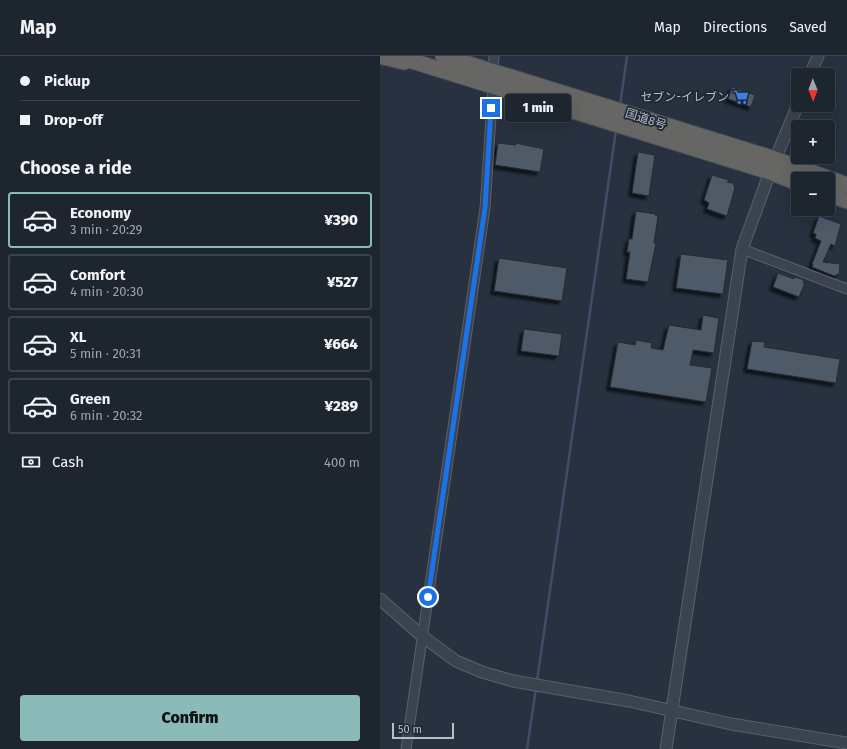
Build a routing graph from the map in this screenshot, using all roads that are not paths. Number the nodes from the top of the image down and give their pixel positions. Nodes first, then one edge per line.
1 (380, 56) edge
2 (396, 56) edge
3 (818, 56) edge
4 (444, 63) edge
5 (494, 63) edge
6 (813, 68) edge
7 (493, 87) junction
8 (581, 106) junction
9 (795, 112) edge
10 (773, 166) junction
11 (791, 178) edge
12 (847, 185) edge
13 (835, 197) edge
14 (847, 201) edge
15 (742, 249) junction
16 (847, 290) edge
17 (380, 599) edge
18 (422, 636) junction
19 (672, 711) junction
20 (847, 743) edge
21 (406, 749) edge
22 (666, 749) edge

1 - 4 highway
2 - 4 highway, 国道8号
3 - 6 street
4 - 5 highway, 国道8号
4 - 7 highway, 国道8号
5 - 8 highway, 国道8号
7 - 8 highway, 国道8号
7 - 18 street
8 - 10 highway, 国道8号
9 - 10 street
10 - 11 highway, 国道8号
10 - 12 highway, 国道8号
10 - 15 street
13 - 14 highway
15 - 16 street
15 - 19 street
17 - 18 street
18 - 19 street
18 - 21 street
19 - 20 street
19 - 22 street

